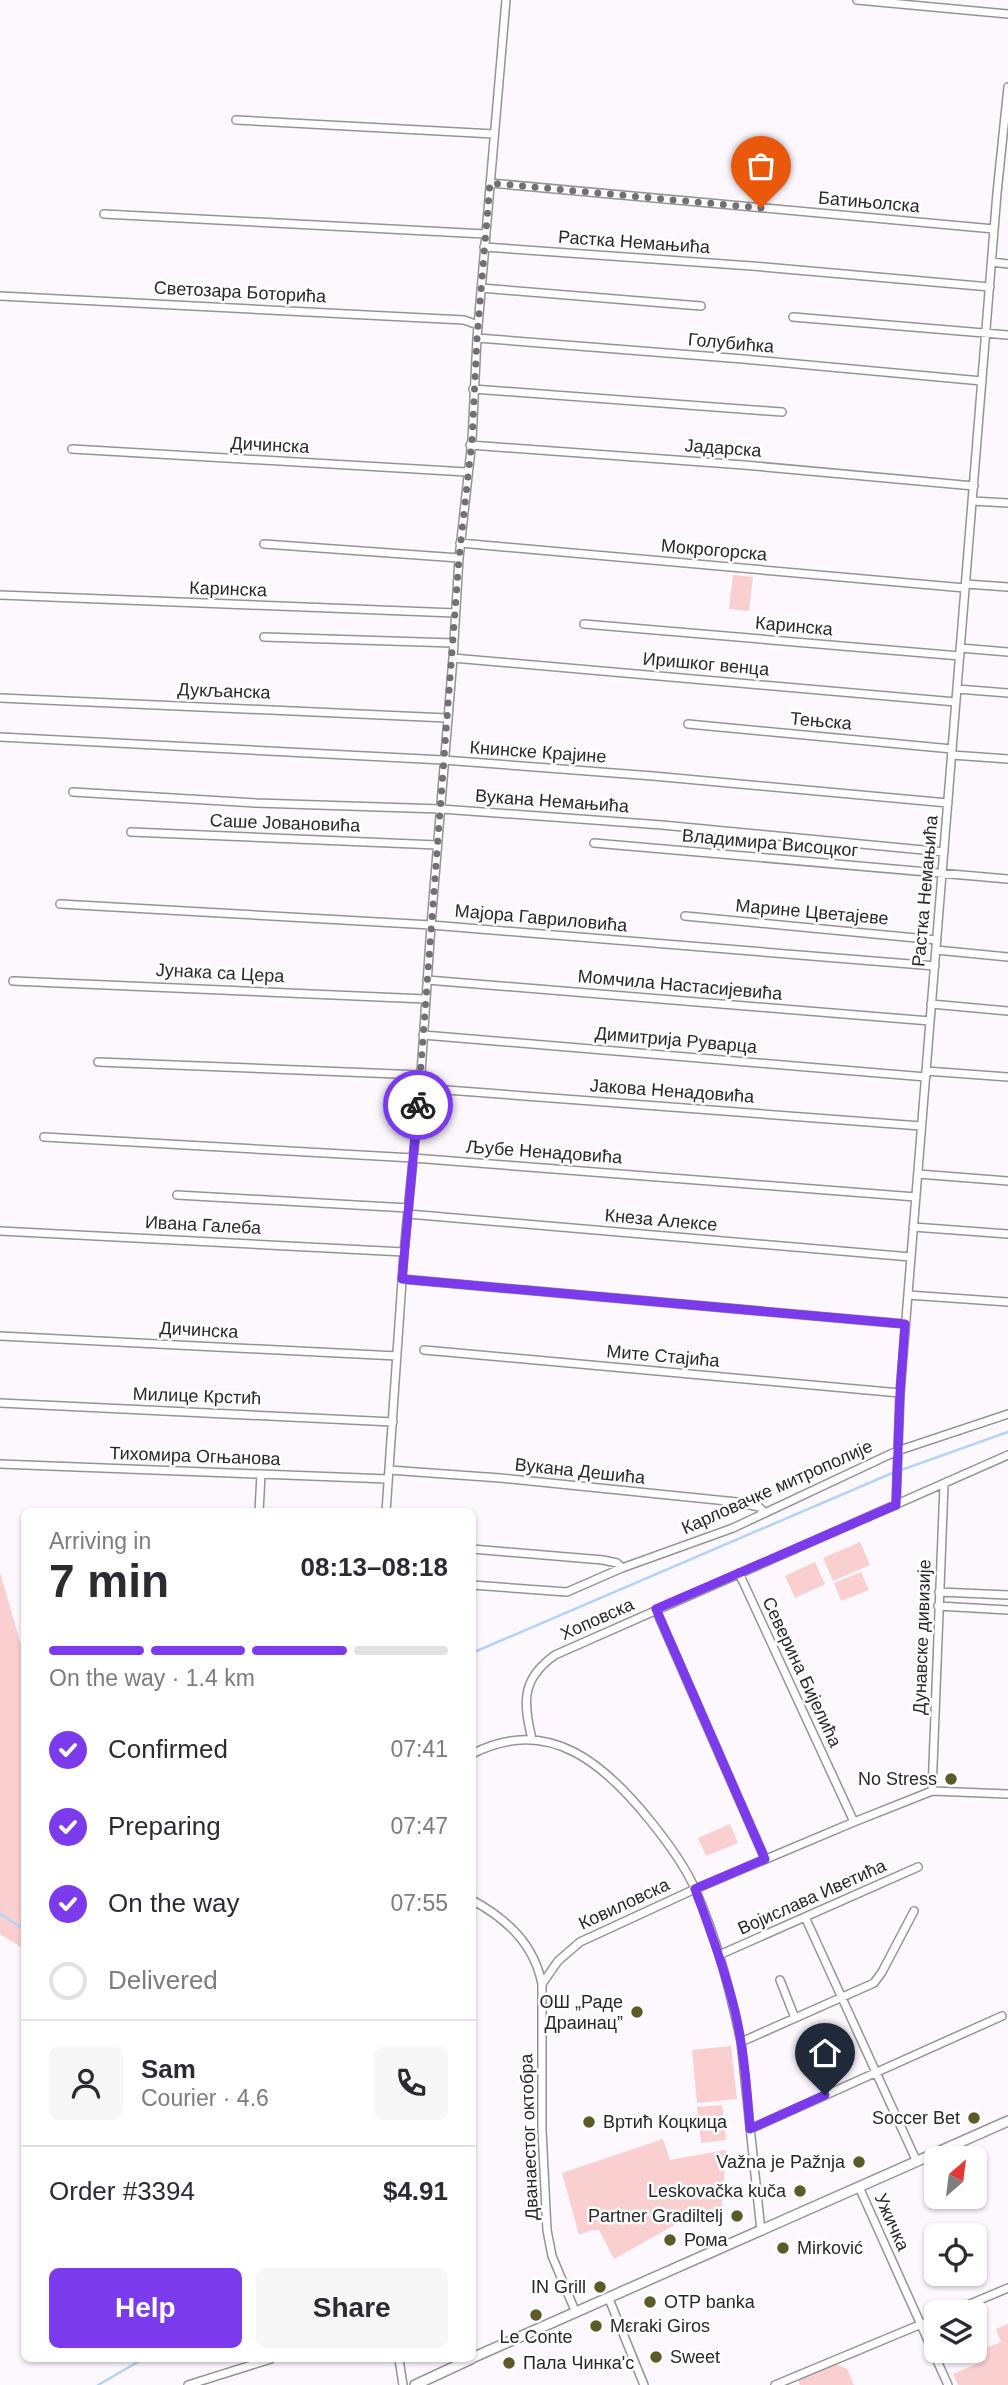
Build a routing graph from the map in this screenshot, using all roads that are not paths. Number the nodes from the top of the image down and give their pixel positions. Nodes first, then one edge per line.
1 (506, 0) edge
2 (857, 0) edge
3 (1008, 14) edge
4 (1008, 87) edge
5 (236, 120) dead end
6 (1006, 124) edge
7 (494, 134) junction
8 (490, 183) junction
9 (997, 193) junction
10 (1008, 194) edge
11 (104, 214) dead end
12 (995, 229) junction
13 (485, 234) junction
14 (484, 247) junction
15 (992, 262) junction
16 (1008, 264) edge
17 (990, 287) junction
18 (481, 288) junction
19 (0, 296) edge
20 (701, 306) dead end
21 (793, 317) dead end
22 (478, 325) junction
23 (986, 333) junction
24 (1008, 335) edge
25 (477, 338) junction
26 (982, 382) junction
27 (473, 389) junction
28 (782, 412) dead end
29 (470, 445) junction
30 (72, 449) dead end
31 (467, 472) junction
32 (974, 486) junction
33 (972, 500) junction
34 (1008, 503) edge
35 (460, 543) junction
36 (264, 544) dead end
37 (459, 558) junction
38 (965, 586) junction
39 (1008, 587) edge
40 (0, 595) edge
41 (455, 613) junction
42 (584, 624) dead end
43 (264, 638) dead end
44 (454, 643) junction
45 (960, 652) junction
46 (1008, 652) edge
47 (453, 658) junction
48 (957, 689) junction
49 (1008, 693) edge
50 (0, 698) edge
51 (956, 702) junction
52 (447, 718) junction
53 (688, 724) dead end
54 (0, 737) edge
55 (952, 752) junction
56 (443, 760) junction
57 (1008, 760) edge
58 (73, 792) dead end
59 (948, 803) junction
60 (441, 809) junction
61 (131, 832) dead end
62 (594, 843) dead end
63 (438, 845) junction
64 (944, 852) junction
65 (942, 874) junction
66 (1008, 879) edge
67 (60, 904) dead end
68 (685, 916) dead end
69 (430, 925) junction
70 (937, 940) junction
71 (936, 950) junction
72 (1008, 957) edge
73 (934, 966) junction
74 (427, 980) junction
75 (13, 981) dead end
76 (425, 999) junction
77 (931, 1004) junction
78 (1008, 1011) edge
79 (930, 1021) junction
80 (423, 1035) junction
81 (97, 1062) dead end
82 (926, 1074) junction
83 (421, 1075) junction
84 (1008, 1077) edge
85 (420, 1088) junction
86 (922, 1126) junction
87 (44, 1137) dead end
88 (413, 1158) junction
89 (918, 1174) junction
90 (1008, 1181) edge
91 (177, 1195) dead end
92 (916, 1197) junction
93 (408, 1211) junction
94 (913, 1227) junction
95 (0, 1231) edge
96 (1008, 1234) edge
97 (404, 1252) junction
98 (911, 1257) junction
99 (402, 1279) junction
100 (908, 1295) junction
101 (1008, 1302) edge
102 (905, 1324) junction
103 (0, 1336) edge
104 (424, 1350) dead end
105 (397, 1356) junction
106 (900, 1393) junction
107 (0, 1403) edge
108 (1008, 1414) edge
109 (393, 1422) junction
110 (897, 1451) junction
111 (1008, 1455) edge
112 (0, 1464) edge
113 (389, 1470) junction
114 (261, 1474) junction
115 (388, 1479) junction
116 (944, 1485) junction
117 (896, 1505) junction
118 (259, 1508) edge
119 (386, 1508) edge
120 (765, 1513) junction
121 (476, 1549) edge
122 (622, 1568) junction
123 (739, 1573) junction
124 (476, 1585) edge
125 (939, 1591) junction
126 (1008, 1595) edge
127 (938, 1606) junction
128 (656, 1609) junction
129 (1008, 1609) edge
130 (532, 1739) junction
131 (476, 1753) edge
132 (932, 1791) junction
133 (1008, 1794) edge
134 (854, 1822) junction
135 (765, 1859) junction
136 (918, 1867) dead end
137 (695, 1889) junction
138 (476, 1903) edge
139 (914, 1911) dead end
140 (805, 1917) junction
141 (719, 1955) junction
142 (780, 1980) dead end
143 (542, 1984) junction
144 (841, 1997) junction
145 (1002, 2016) dead end
146 (795, 2018) junction
147 (741, 2042) junction
148 (876, 2072) junction
149 (1008, 2121) edge
150 (750, 2129) junction
151 (917, 2162) junction
152 (859, 2187) junction
153 (761, 2231) junction
154 (1008, 2288) edge
155 (608, 2299) junction
156 (980, 2300) edge
157 (576, 2313) junction
158 (924, 2323) edge
159 (921, 2324) junction
160 (476, 2357) edge
161 (261, 2362) edge
162 (399, 2362) edge
163 (465, 2362) edge
164 (188, 2385) edge
165 (402, 2385) edge
166 (415, 2385) edge
167 (644, 2385) edge
168 (775, 2385) edge
169 (948, 2385) edge

1 - 7 street
2 - 3 street
4 - 6 street, Растка Немањића
5 - 7 street
6 - 9 street, Растка Немањића
7 - 8 street
8 - 12 street, Батињолска
8 - 13 street
9 - 10 street
9 - 12 street, Растка Немањића
11 - 13 street
12 - 15 street, Растка Немањића
13 - 14 street
14 - 17 street, Растка Немањића
14 - 18 street
15 - 16 street
15 - 17 street, Растка Немањића
17 - 23 street, Растка Немањића
18 - 20 street
18 - 22 street
19 - 22 street, Светозара Боторића
21 - 23 street
22 - 25 street
23 - 24 street
23 - 26 street, Растка Немањића
25 - 26 street, Голубићка
25 - 27 street
26 - 32 street, Растка Немањића
27 - 28 street
27 - 29 street
29 - 31 street
29 - 32 street, Јадарска
30 - 31 street, Дичинска
31 - 35 street
32 - 33 street, Растка Немањића
33 - 34 street
33 - 38 street, Растка Немањића
35 - 37 street
35 - 38 street, Мокрогорска
36 - 37 street
37 - 41 street
38 - 39 street, Мокрогорска
38 - 45 street, Растка Немањића
40 - 41 street, Каринска
41 - 44 street
42 - 45 street, Каринска
43 - 44 street
44 - 47 street
45 - 46 street, Каринска
45 - 48 street, Растка Немањића
47 - 51 street, Иришког венца
47 - 52 street
48 - 49 street
48 - 51 street, Растка Немањића
50 - 52 street, Дукљанска
51 - 55 street, Растка Немањића
52 - 56 street
53 - 55 street, Тењска
54 - 56 street, Книнске Крајине
55 - 57 street, Тењска
55 - 59 street, Растка Немањића
56 - 59 street, Книнске Крајине
56 - 60 street
58 - 60 street, Вукана Немањића
59 - 64 street, Растка Немањића
60 - 63 street
60 - 64 street, Вукана Немањића
61 - 63 street, Саше Јовановића
62 - 65 street, Владимира Висоцког
63 - 69 street
64 - 65 street, Растка Немањића
65 - 66 street, Владимира Висоцког
65 - 70 street, Растка Немањића
67 - 69 street, Мајора Гавриловића
68 - 70 street, Марине Цветајеве
69 - 73 street, Мајора Гавриловића
69 - 74 street
70 - 71 street, Растка Немањића
71 - 72 street
71 - 73 street, Растка Немањића
73 - 77 street, Растка Немањића
74 - 76 street
74 - 79 street, Момчила Настасијевића
75 - 76 street, Јунака са Цера
76 - 80 street
77 - 78 street
77 - 79 street, Растка Немањића
79 - 82 street, Растка Немањића
80 - 82 street, Димитрија Руварца
80 - 83 street
81 - 83 street
82 - 84 street, Димитрија Руварца
82 - 86 street, Растка Немањића
83 - 85 street
85 - 86 street, Јакова Ненадовића
85 - 88 street
86 - 89 street, Растка Немањића
87 - 88 street, Љубе Ненадовића
88 - 92 street, Љубе Ненадовића
88 - 93 street
89 - 90 street
89 - 92 street, Растка Немањића
91 - 93 street
92 - 94 street, Растка Немањића
93 - 97 street
93 - 98 street, Кнеза Алексе
94 - 96 street
94 - 98 street, Растка Немањића
95 - 97 street, Ивана Галеба
97 - 99 street
98 - 100 street, Растка Немањића
99 - 102 street
99 - 105 street
100 - 101 street
100 - 102 street, Растка Немањића
102 - 106 street, Растка Немањића
103 - 105 street, Дичинска
104 - 106 street, Мите Стајића
105 - 109 street
106 - 110 street, Растка Немањића
107 - 109 street, Милице Крстић
108 - 110 street, Карловачке митрополије
109 - 113 street
110 - 117 street, Растка Немањића
110 - 120 street, Карловачке митрополије
111 - 116 street, Хоповска
112 - 114 street, Тихомира Огњанова
113 - 115 street
113 - 120 street, Вукана Дешића
114 - 115 street, Тихомира Огњанова
114 - 118 street
115 - 119 street
116 - 117 street, Хоповска
116 - 125 street, Дунавске дивизије
117 - 123 street, Хоповска
120 - 122 street, Карловачке митрополије
121 - 122 street
122 - 124 street, Карловачке митрополије
123 - 128 street, Хоповска
123 - 134 street, Северина Бијелића
125 - 126 street
125 - 127 street, Дунавске дивизије
127 - 129 street
127 - 132 street, Дунавске дивизије
128 - 130 street, Хоповска
128 - 135 street
130 - 131 street
130 - 137 street
132 - 133 street
132 - 134 street, Ковиловска
134 - 135 street, Ковиловска
135 - 137 street, Ковиловска
136 - 140 street, Војислава Иветића
137 - 141 street
137 - 143 street, Ковиловска
138 - 143 street, Дванаестог октобра
139 - 144 street
140 - 141 street, Војислава Иветића
140 - 144 street
141 - 147 street
142 - 146 street
143 - 157 street, Дванаестог октобра
144 - 146 street
144 - 148 street
145 - 148 street
146 - 147 street
147 - 150 street
148 - 150 street
148 - 151 street
149 - 151 street
150 - 153 street
151 - 152 street
152 - 153 street
152 - 159 street, Ужичка
153 - 155 street
154 - 156 street
155 - 157 street
155 - 167 street
157 - 160 street
158 - 159 street
159 - 168 street
159 - 169 street, Ужичка
161 - 164 street
162 - 165 street
163 - 166 street

